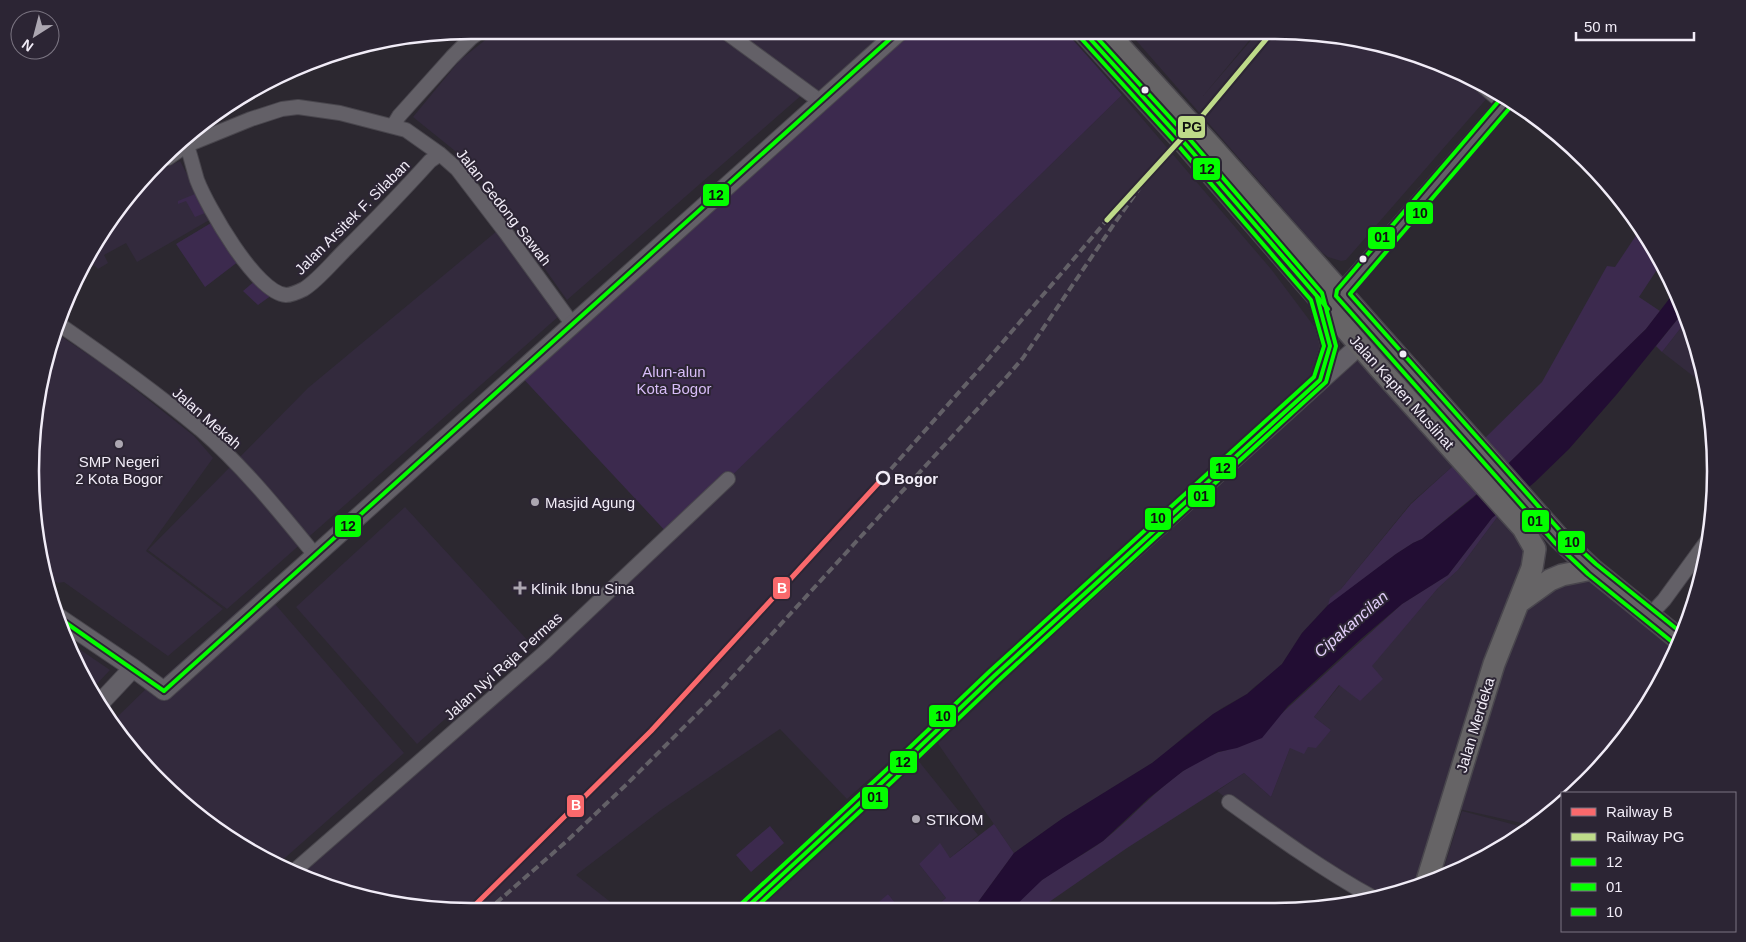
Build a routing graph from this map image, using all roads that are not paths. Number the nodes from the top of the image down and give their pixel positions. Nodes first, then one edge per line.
1 (470, 39) edge
2 (735, 39) edge
3 (891, 39) edge
4 (1090, 39) edge
5 (1113, 39) edge
6 (821, 102) junction
7 (1504, 105) edge
8 (393, 126) junction
9 (195, 139) edge
10 (187, 145) edge
11 (440, 154) junction
12 (1289, 249) junction
13 (1329, 300) junction
14 (573, 325) junction
15 (64, 328) edge
16 (1360, 345) junction
17 (1320, 380) junction
18 (1470, 452) junction
19 (728, 479) dead end
20 (1530, 520) junction
21 (1700, 551) edge
22 (315, 555) junction
23 (1592, 569) junction
24 (1518, 603) junction
25 (1649, 616) junction
26 (67, 624) edge
27 (1674, 636) edge
28 (133, 668) junction
29 (104, 699) edge
30 (1229, 802) dead end
31 (299, 867) edge
32 (1429, 874) edge
33 (1366, 894) edge
34 (752, 903) edge

1 - 8 street
2 - 6 street
3 - 6 street
4 - 12 main road, Jalan Kapten Muslihat
5 - 12 main road, Jalan Kapten Muslihat
6 - 14 street
7 - 13 street
8 - 9 street, Jalan Gedong Sawah
8 - 11 street, Jalan Gedong Sawah
10 - 11 street, Jalan Arsitek F. Silaban
11 - 14 street, Jalan Gedong Sawah
12 - 13 main road, Jalan Kapten Muslihat
13 - 16 main road, Jalan Kapten Muslihat
13 - 17 street
13 - 18 main road, Jalan Kapten Muslihat
14 - 22 street
15 - 22 street, Jalan Mekah
16 - 17 street
16 - 18 main road, Jalan Kapten Muslihat
17 - 34 street
18 - 20 main road, Jalan Kapten Muslihat
19 - 31 street, Jalan Nyi Raja Permas
20 - 23 main road
20 - 24 main road, Jalan Merdeka
21 - 25 street
22 - 28 street
23 - 24 main road
23 - 25 main road
24 - 32 main road, Jalan Merdeka
25 - 27 main road
26 - 28 street
28 - 29 street
30 - 33 street

